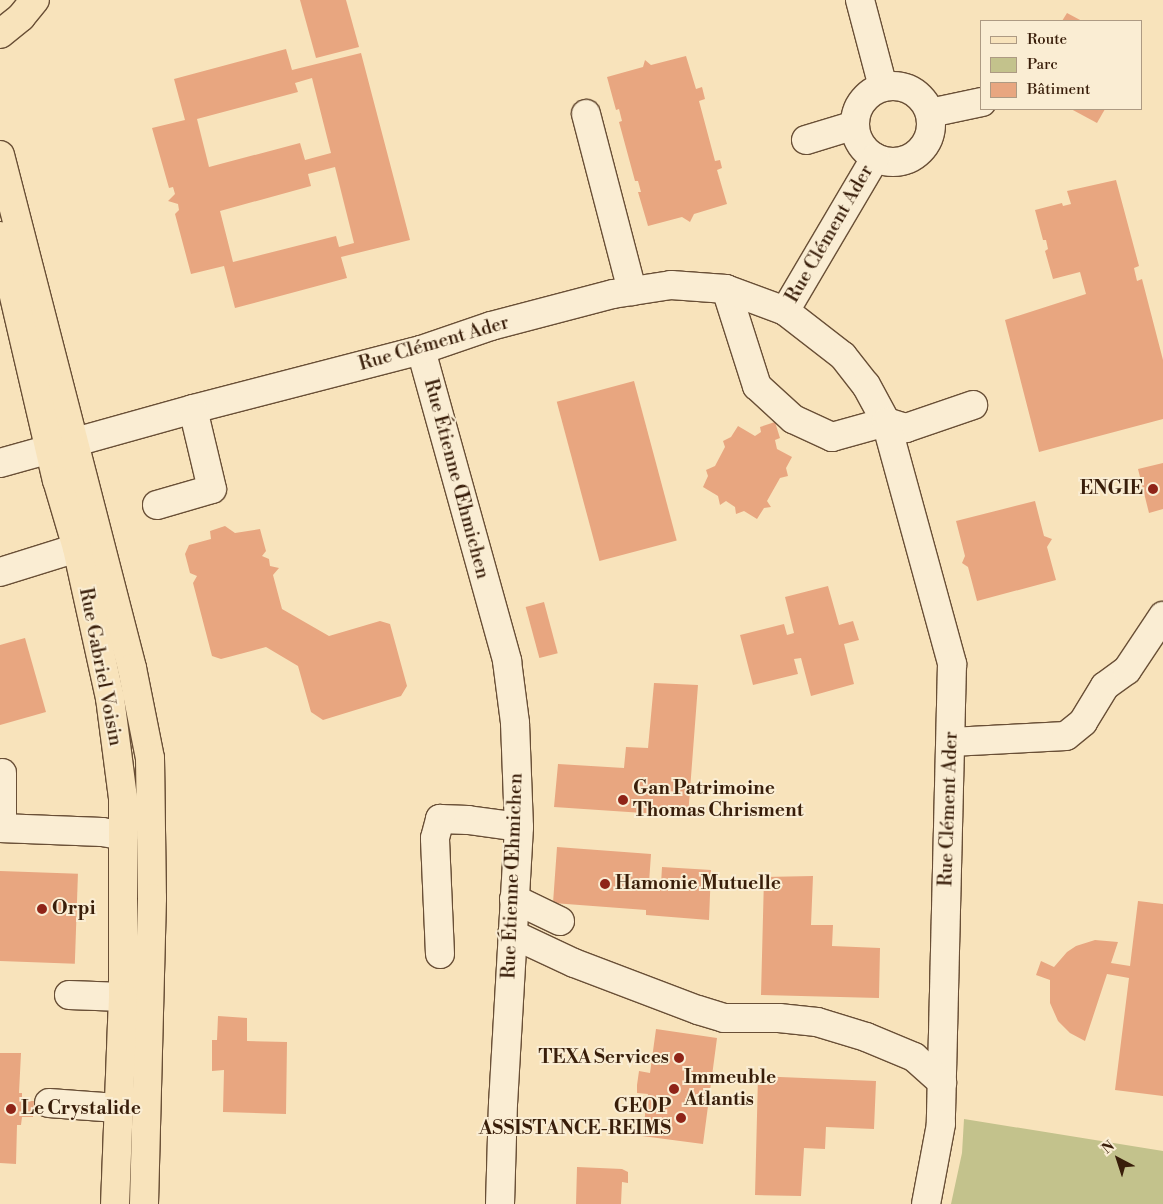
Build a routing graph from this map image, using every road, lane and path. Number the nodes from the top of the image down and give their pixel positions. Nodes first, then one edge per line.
1 (35, 0) edge
2 (860, 0) edge
3 (0, 36) edge
4 (882, 87) junction
5 (980, 102) edge
6 (930, 113) junction
7 (586, 114) dead end
8 (855, 125) junction
9 (806, 140) dead end
10 (0, 155) edge
11 (875, 158) junction
12 (0, 236) edge
13 (726, 289) junction
14 (632, 291) junction
15 (785, 310) junction
16 (420, 350) junction
17 (973, 406) dead end
18 (193, 409) junction
19 (886, 422) junction
20 (62, 446) junction
21 (0, 463) edge
22 (157, 505) dead end
23 (77, 548) junction
24 (0, 572) edge
25 (1163, 616) edge
26 (951, 742) junction
27 (2, 773) dead end
28 (519, 827) junction
29 (1, 828) edge
30 (124, 836) junction
31 (514, 899) junction
32 (560, 921) dead end
33 (512, 934) junction
34 (440, 954) dead end
35 (69, 995) dead end
36 (123, 997) junction
37 (942, 1082) junction
38 (49, 1103) dead end
39 (117, 1108) junction
40 (115, 1204) edge
41 (144, 1204) edge
42 (500, 1204) edge
43 (926, 1204) edge

1 - 3 main road
2 - 4 street
4 - 6 street
4 - 8 street
5 - 6 street
6 - 11 street
7 - 14 street
8 - 9 street
8 - 11 street
10 - 20 main road
11 - 15 street, Rue Clément Ader
12 - 20 main road, Rue Gabriel Voisin
13 - 14 street, Rue Clément Ader
13 - 15 street, Rue Clément Ader
13 - 19 street
14 - 16 street, Rue Clément Ader
15 - 19 street, Rue Clément Ader
16 - 18 street, Rue Clément Ader
16 - 28 street, Rue Étienne Œhmichen
17 - 19 street
18 - 20 street, Rue Clément Ader
18 - 22 street
19 - 26 street, Rue Clément Ader
20 - 21 street, Rue Clément Ader
20 - 23 main road, Rue Gabriel Voisin
20 - 41 main road
23 - 24 street
23 - 30 main road, Rue Gabriel Voisin
25 - 26 street
26 - 37 street, Rue Clément Ader
27 - 29 street
28 - 31 street, Rue Étienne Œhmichen
28 - 34 street
29 - 30 street
30 - 36 main road, Rue Gabriel Voisin
31 - 32 street
31 - 33 street, Rue Étienne Œhmichen
33 - 37 street
33 - 42 street, Rue Étienne Œhmichen
35 - 36 street
36 - 39 main road, Rue Gabriel Voisin
37 - 43 street, Rue Clément Ader
38 - 39 street
39 - 40 main road, Rue Gabriel Voisin

